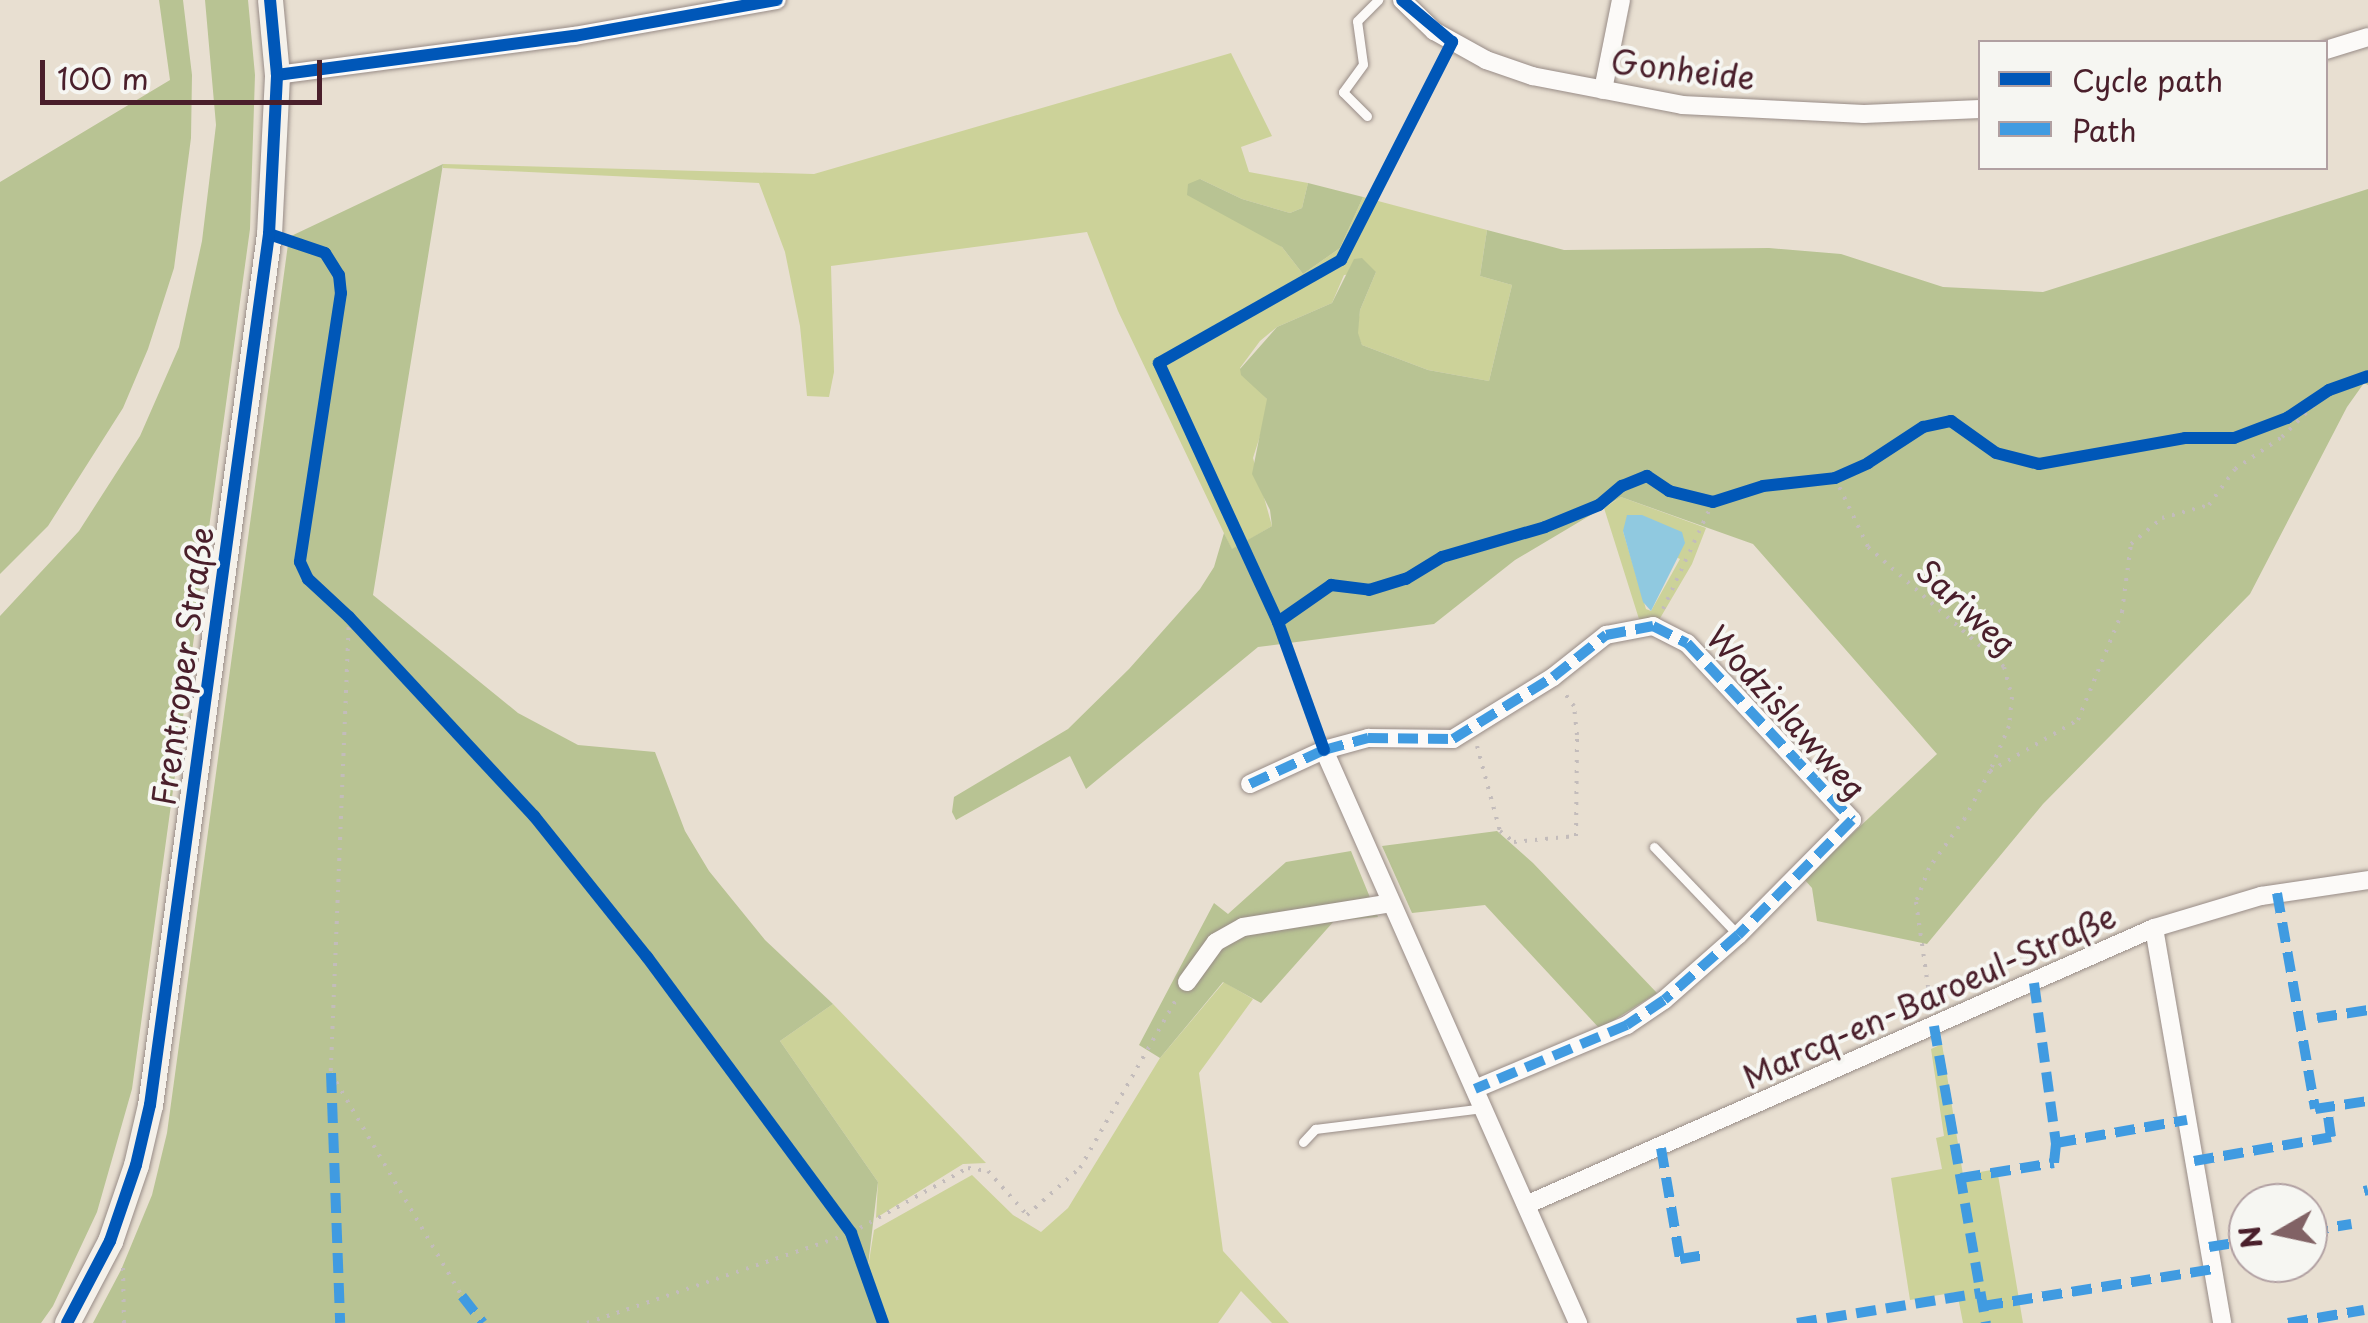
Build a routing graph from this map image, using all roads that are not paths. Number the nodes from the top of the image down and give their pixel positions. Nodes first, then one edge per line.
1 (270, 0) edge
2 (778, 0) edge
3 (1378, 0) edge
4 (1402, 0) edge
5 (1621, 0) edge
6 (2368, 37) edge
7 (2328, 49) edge
8 (277, 75) junction
9 (1596, 88) junction
10 (1978, 109) edge
11 (1367, 116) dead end
12 (1324, 750) junction
13 (1250, 784) dead end
14 (1654, 847) dead end
15 (2368, 880) edge
16 (1391, 902) junction
17 (2154, 928) junction
18 (1738, 935) junction
19 (1187, 982) road end
20 (1475, 1089) junction
21 (1483, 1108) junction
22 (1302, 1142) dead end
23 (1526, 1205) junction
24 (67, 1323) edge
25 (1578, 1323) edge
26 (2222, 1323) edge

1 - 8 main road, Frentroper Straße
2 - 8 street
3 - 11 lane
4 - 9 street, Gonheide
5 - 9 street
6 - 7 street
8 - 24 main road, Frentroper Straße
9 - 10 street, Gonheide
12 - 13 street
12 - 16 street
12 - 18 street, Wodzislawweg
14 - 18 lane
15 - 17 street, Marcq-en-Baroeul-Straße
16 - 19 street
16 - 20 street
17 - 23 street, Marcq-en-Baroeul-Straße
17 - 26 street
18 - 20 street, Wodzislawweg
20 - 21 street
21 - 22 lane
21 - 23 street
23 - 25 street

